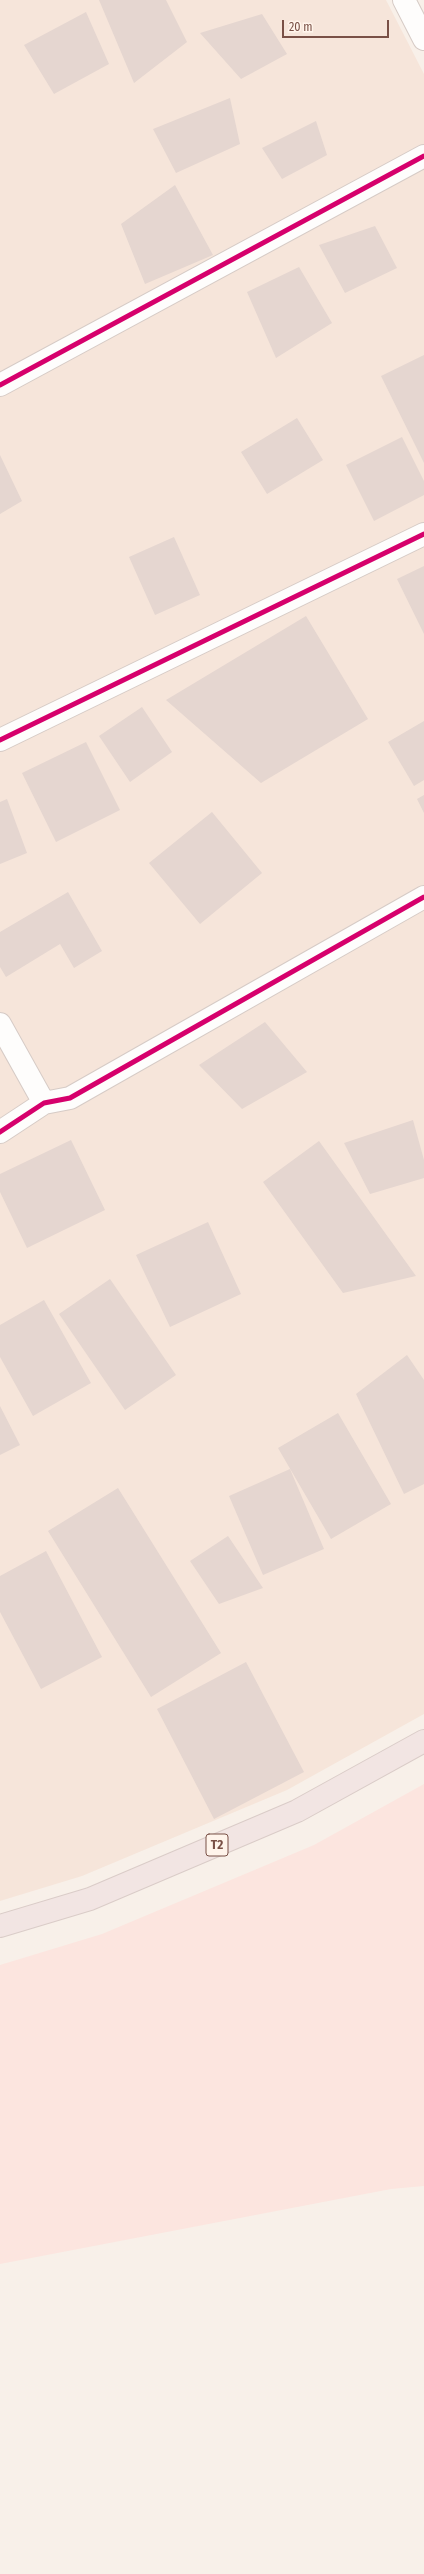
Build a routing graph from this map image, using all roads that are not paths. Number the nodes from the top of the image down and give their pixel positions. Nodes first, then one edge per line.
1 (404, 0) edge
2 (424, 39) edge
3 (424, 156) edge
4 (0, 385) edge
5 (424, 534) edge
6 (0, 740) edge
7 (424, 897) edge
8 (0, 1024) edge
9 (44, 1103) junction
10 (0, 1132) edge
11 (424, 1741) edge
12 (0, 1926) edge

1 - 2 street
3 - 4 street
5 - 6 street
7 - 9 street
8 - 9 street
9 - 10 street
11 - 12 highway, T2

